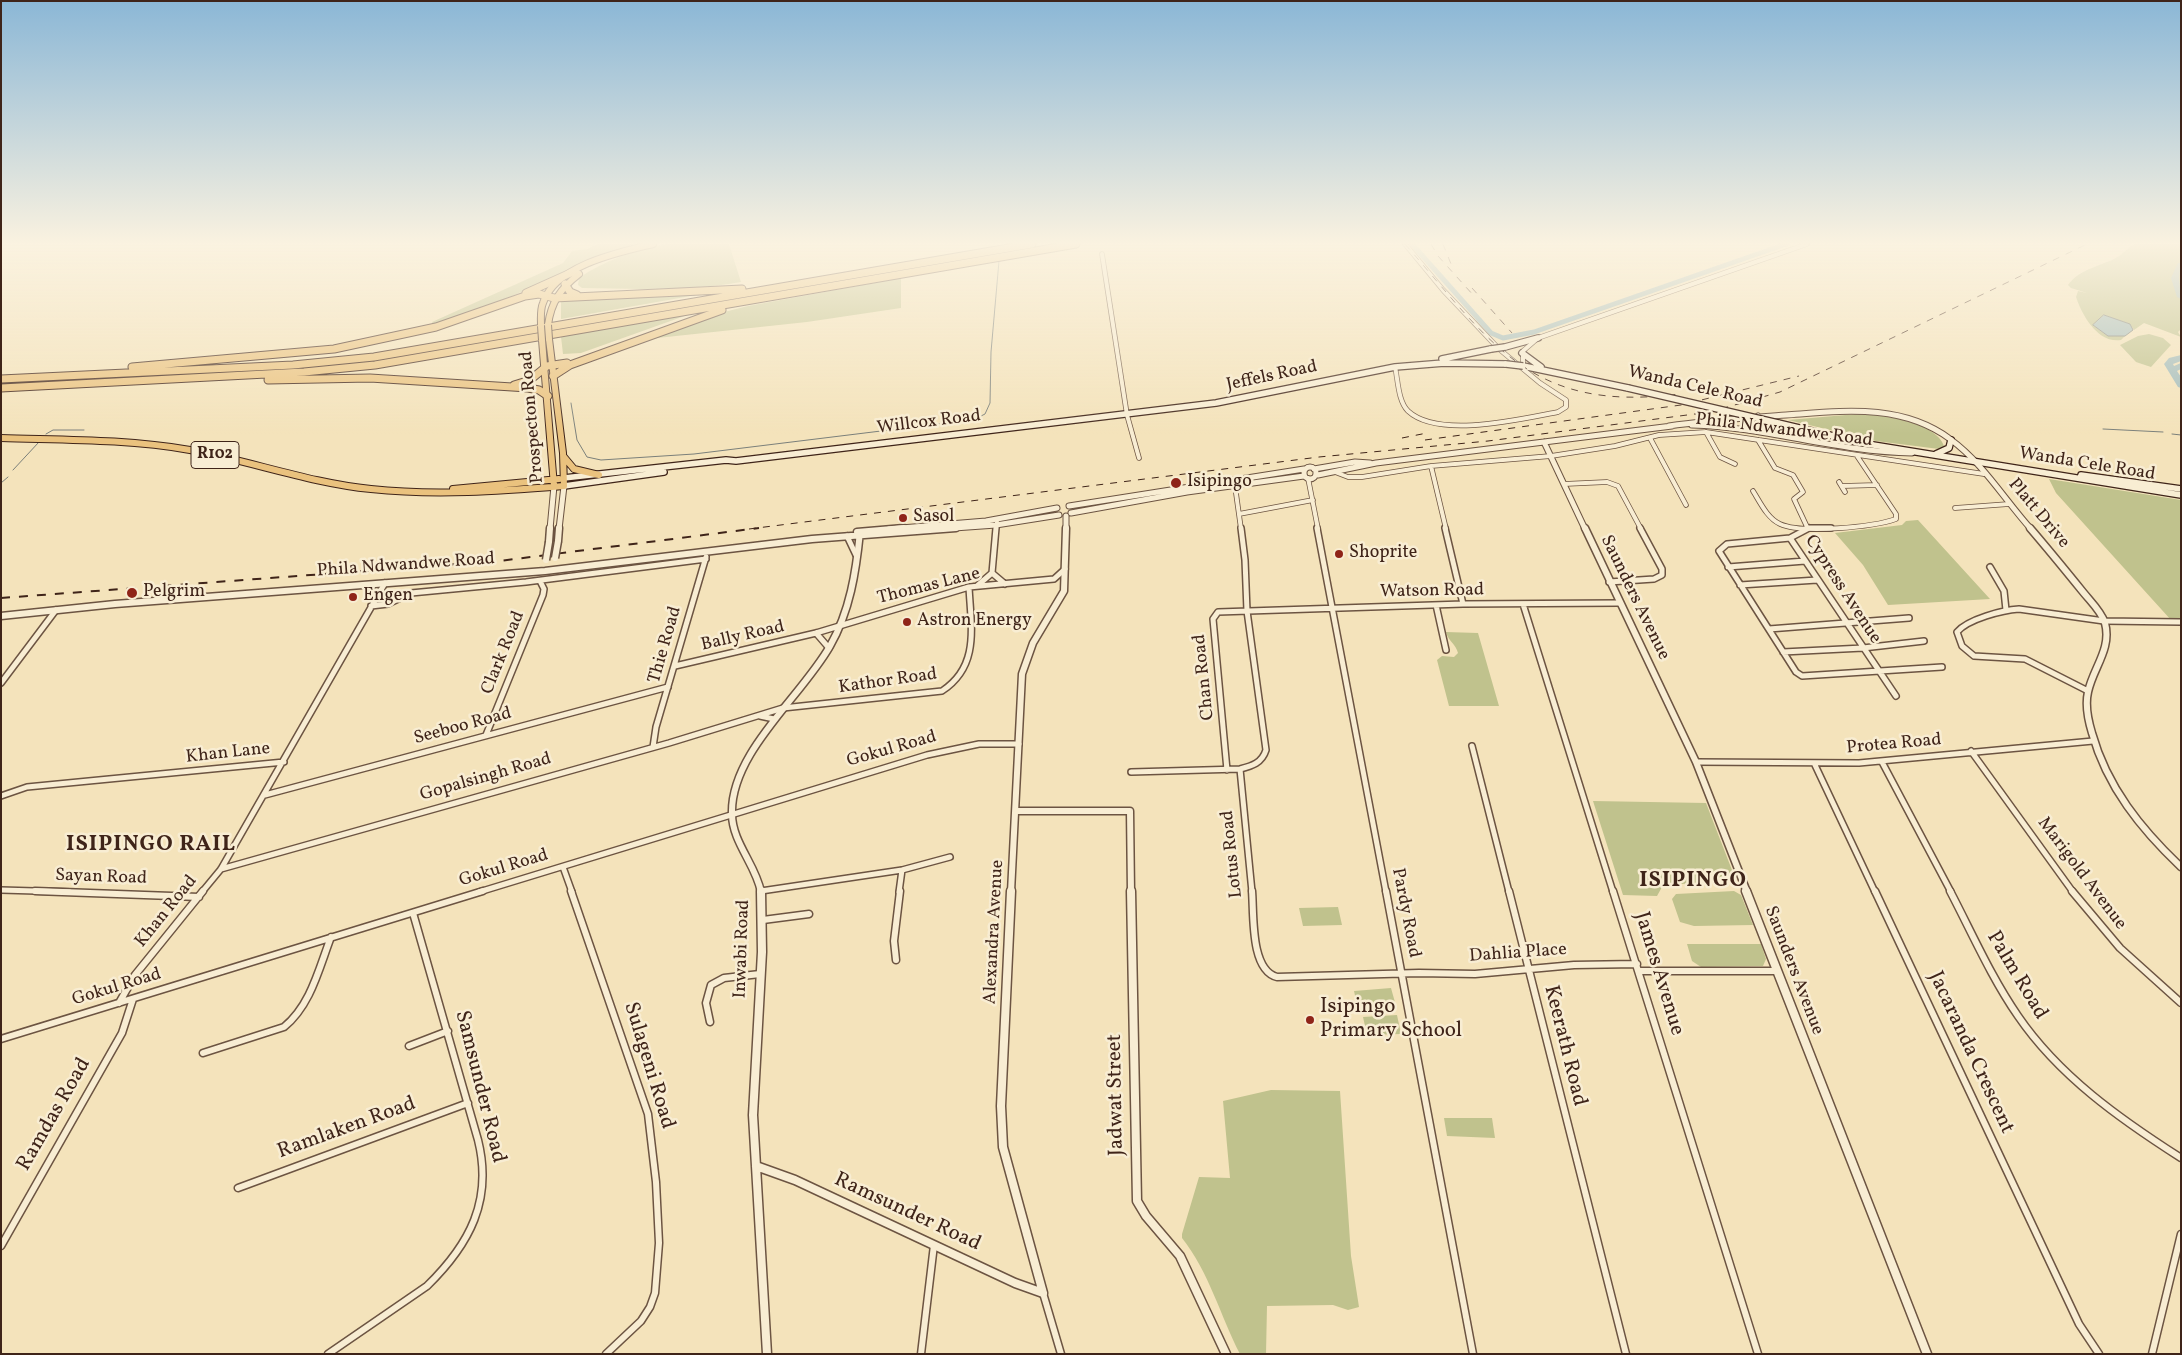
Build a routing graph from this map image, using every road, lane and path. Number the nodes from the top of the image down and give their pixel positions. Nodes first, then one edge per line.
1 (490, 307) edge
2 (542, 307) edge
3 (552, 307) edge
4 (667, 307) edge
5 (712, 307) edge
6 (736, 307) edge
7 (1110, 307) edge
8 (1460, 307) edge
9 (1626, 307) edge
10 (1538, 338) junction
11 (545, 340) junction
12 (1522, 353) junction
13 (582, 360) junction
14 (1422, 364) junction
15 (1525, 365) junction
16 (547, 366) junction
17 (1395, 367) junction
18 (1543, 369) junction
19 (553, 376) junction
20 (29, 377) junction
21 (1, 378) edge
22 (30, 386) junction
23 (502, 386) junction
24 (1, 388) edge
25 (548, 396) junction
26 (1127, 415) junction
27 (1758, 416) junction
28 (1669, 426) junction
29 (1741, 429) junction
30 (1706, 432) junction
31 (1, 438) edge
32 (1650, 438) junction
33 (1758, 440) junction
34 (1951, 440) junction
35 (1544, 442) junction
36 (1918, 452) junction
37 (563, 453) junction
38 (1934, 455) junction
39 (1551, 456) junction
40 (1857, 456) junction
41 (1139, 458) dead end
42 (736, 461) junction
43 (1975, 461) junction
44 (1376, 464) junction
45 (1735, 464) dead end
46 (1431, 466) junction
47 (1314, 469) junction
48 (1347, 470) junction
49 (1335, 472) junction
50 (1984, 474) junction
51 (599, 475) junction
52 (1306, 475) junction
53 (1318, 475) junction
54 (1345, 476) junction
55 (564, 482) junction
56 (554, 483) junction
57 (1564, 484) junction
58 (1877, 485) junction
59 (1235, 486) junction
60 (2181, 489) edge
61 (1753, 491) dead end
62 (1845, 492) dead end
63 (2181, 495) edge
64 (1314, 500) junction
65 (2009, 504) junction
66 (1686, 505) dead end
67 (1068, 506) junction
68 (1057, 508) junction
69 (1955, 508) dead end
70 (1240, 514) junction
71 (1058, 515) junction
72 (1069, 515) junction
73 (996, 522) junction
74 (1809, 529) junction
75 (860, 534) junction
76 (846, 536) junction
77 (1790, 538) junction
78 (812, 539) junction
79 (549, 542) joint
80 (708, 552) junction
81 (856, 555) junction
82 (706, 559) junction
83 (1805, 561) junction
84 (1728, 567) junction
85 (1990, 567) dead end
86 (1065, 569) junction
87 (553, 570) junction
88 (544, 571) junction
89 (992, 573) junction
90 (1054, 579) junction
91 (1817, 580) junction
92 (540, 581) junction
93 (385, 582) junction
94 (1609, 582) junction
95 (1005, 584) junction
96 (1740, 585) junction
97 (976, 586) junction
98 (969, 587) junction
99 (1064, 591) junction
100 (1619, 603) junction
101 (1463, 604) junction
102 (1523, 604) junction
103 (1436, 605) junction
104 (372, 606) junction
105 (1332, 607) junction
106 (56, 610) junction
107 (2006, 610) junction
108 (1247, 611) junction
109 (1, 616) edge
110 (1909, 618) dead end
111 (2104, 621) junction
112 (2181, 622) edge
113 (1846, 624) junction
114 (842, 625) junction
115 (1769, 629) junction
116 (816, 633) junction
117 (1924, 642) dead end
118 (829, 648) junction
119 (1863, 648) junction
120 (1446, 650) dead end
121 (1783, 652) junction
122 (675, 666) junction
123 (1942, 667) dead end
124 (1878, 669) junction
125 (1, 683) edge
126 (668, 687) junction
127 (2088, 691) junction
128 (1896, 696) dead end
129 (783, 708) junction
130 (759, 716) junction
131 (774, 719) junction
132 (486, 735) junction
133 (2093, 741) junction
134 (1019, 744) junction
135 (1472, 746) dead end
136 (653, 747) junction
137 (1971, 751) junction
138 (284, 762) junction
139 (1696, 762) junction
140 (1882, 762) junction
141 (1815, 765) junction
142 (1240, 769) junction
143 (1227, 770) junction
144 (1131, 772) dead end
145 (265, 795) junction
146 (1, 796) edge
147 (1016, 811) junction
148 (730, 815) junction
149 (950, 857) dead end
150 (563, 867) junction
151 (2181, 867) edge
152 (221, 869) junction
153 (902, 870) junction
154 (1, 890) edge
155 (761, 891) junction
156 (199, 897) junction
157 (413, 913) junction
158 (809, 914) dead end
159 (763, 920) junction
160 (331, 937) junction
161 (896, 960) dead end
162 (1638, 968) junction
163 (1528, 969) junction
164 (1777, 971) junction
165 (1401, 973) junction
166 (760, 974) junction
167 (132, 999) junction
168 (119, 1003) junction
169 (2181, 1003) edge
170 (710, 1022) dead end
171 (448, 1031) junction
172 (1, 1039) edge
173 (409, 1046) dead end
174 (203, 1054) dead end
175 (468, 1103) junction
176 (2181, 1158) edge
177 (756, 1166) junction
178 (238, 1188) dead end
179 (2181, 1234) edge
180 (934, 1245) junction
181 (1, 1246) edge
182 (1043, 1293) junction
183 (328, 1354) edge
184 (606, 1354) edge
185 (767, 1354) edge
186 (921, 1354) edge
187 (1061, 1354) edge
188 (1226, 1354) edge
189 (1474, 1354) edge
190 (1626, 1354) edge
191 (1758, 1354) edge
192 (1927, 1354) edge
193 (2099, 1354) edge
194 (2152, 1354) edge

1 - 20 highway
2 - 11 main road, Prospecton Road, bridge
3 - 11 main road, Prospecton Road, bridge
4 - 20 highway
5 - 22 highway
6 - 13 highway
7 - 26 street
8 - 17 street
9 - 10 street
10 - 12 street
10 - 14 main road, bridge
11 - 16 main road, Prospecton Road
12 - 15 street
12 - 18 main road
13 - 16 highway
13 - 19 highway
14 - 15 main road, Wanda Cele Road, bridge
14 - 17 main road, Jeffels Road
15 - 18 main road, Wanda Cele Road
16 - 19 main road, Prospecton Road
16 - 23 highway
16 - 25 main road, Prospecton Road
17 - 26 main road, Jeffels Road
18 - 36 main road, Wanda Cele Road, bridge
19 - 37 main road, Prospecton Road
20 - 21 highway
22 - 23 highway
22 - 24 highway
23 - 25 highway
25 - 56 main road, Prospecton Road
26 - 41 street
26 - 42 main road, Willcox Road
27 - 28 street, Platt Drive
27 - 29 street, Phila Ndwandwe Road
27 - 34 street, Platt Drive
28 - 29 street, Phila Ndwandwe Road
28 - 35 street, Phila Ndwandwe Road
29 - 36 street, Phila Ndwandwe Road
30 - 32 street, Phila Ndwandwe Road
30 - 33 street, Phila Ndwandwe Road
30 - 45 street
31 - 56 main road, R102
32 - 39 street, Phila Ndwandwe Road
32 - 66 street
33 - 40 street, Phila Ndwandwe Road
33 - 74 street, Cypress Avenue
34 - 38 main road
34 - 43 street, Platt Drive
35 - 39 street, Saunders Avenue
35 - 44 street, Phila Ndwandwe Road
36 - 38 main road, Wanda Cele Road
37 - 51 main road
37 - 55 main road, Prospecton Road
38 - 43 main road, Wanda Cele Road
39 - 46 street, Phila Ndwandwe Road
39 - 57 street, Saunders Avenue
40 - 50 street, Phila Ndwandwe Road
40 - 58 street
42 - 51 main road, Willcox Road
42 - 55 main road, Willcox Road
43 - 50 street, Platt Drive
43 - 60 main road, Wanda Cele Road
43 - 63 main road, Wanda Cele Road
44 - 47 street, Phila Ndwandwe Road
44 - 48 street, Phila Ndwandwe Road
46 - 54 street, Phila Ndwandwe Road
46 - 101 street
47 - 52 street
47 - 53 street
48 - 49 street, Phila Ndwandwe Road
48 - 54 street
49 - 53 street, Phila Ndwandwe Road
49 - 54 street
50 - 65 street, Platt Drive
51 - 55 main road, Willcox Road
52 - 53 street, Phila Ndwandwe Road
52 - 59 street
52 - 64 street, Pardy Road
52 - 67 street
55 - 56 main road, R102
55 - 87 street, Prospecton Road, bridge
56 - 79 street, Prospecton Road
57 - 94 street, Saunders Avenue
57 - 94 street
58 - 62 street
58 - 74 street
59 - 70 street
59 - 72 street
61 - 74 street
64 - 70 street
64 - 105 street, Pardy Road
65 - 69 street
65 - 111 street, Platt Drive
67 - 68 street, Phila Ndwandwe Road
67 - 72 street
68 - 71 street
68 - 73 street, Phila Ndwandwe Road
70 - 108 street
71 - 72 street, Phila Ndwandwe Road
71 - 73 street, Phila Ndwandwe Road
72 - 86 street, Alexandra Avenue
73 - 75 street, Phila Ndwandwe Road
73 - 89 street
74 - 77 street, Cypress Avenue
75 - 76 street, Phila Ndwandwe Road
75 - 78 street, Phila Ndwandwe Road
75 - 81 street
76 - 78 street, Phila Ndwandwe Road
76 - 81 street
77 - 83 street, Cypress Avenue
77 - 84 street
78 - 80 street, Phila Ndwandwe Road
79 - 88 street, Prospecton Road, bridge
80 - 82 street, Thie Road
80 - 87 street, Phila Ndwandwe Road
81 - 114 street
82 - 92 street, Phila Ndwandwe Road
82 - 122 street, Thie Road
83 - 84 street
83 - 91 street, Cypress Avenue
84 - 96 street
85 - 107 street
86 - 90 street
86 - 99 street, Alexandra Avenue
87 - 88 street, Phila Ndwandwe Road
88 - 93 street, Phila Ndwandwe Road
89 - 95 street
89 - 97 street
90 - 95 street, Thomas Lane
90 - 99 street
91 - 96 street
91 - 113 street, Cypress Avenue
92 - 104 street, Phila Ndwandwe Road
92 - 132 street, Clark Road
93 - 104 street, Khan Lane
93 - 106 street, Phila Ndwandwe Road
94 - 100 street, Saunders Avenue
95 - 97 street, Thomas Lane
96 - 115 street
97 - 98 street, Thomas Lane
98 - 114 street, Thomas Lane
98 - 129 street, Kathor Road
99 - 134 street, Alexandra Avenue
100 - 102 street, Watson Road
100 - 139 street, Saunders Avenue
101 - 102 street, Watson Road
101 - 103 street, Watson Road
102 - 162 street, James Avenue
103 - 105 street, Watson Road
103 - 120 street
104 - 138 street, Khan Lane
105 - 108 street, Watson Road
105 - 165 street, Pardy Road
106 - 109 street, Phila Ndwandwe Road
106 - 125 street
107 - 111 street
107 - 127 street
108 - 142 street
108 - 143 street, Chan Road
110 - 113 street
111 - 112 street
111 - 127 street
113 - 115 street
113 - 119 street, Cypress Avenue
114 - 116 street, Bally Road
114 - 118 street
115 - 121 street
116 - 118 street
116 - 122 street, Bally Road
117 - 119 street
118 - 129 street
119 - 121 street
119 - 124 street, Cypress Avenue
121 - 124 street
122 - 126 street, Thie Road
123 - 124 street
124 - 128 street, Cypress Avenue
126 - 132 street, Seeboo Road
126 - 136 street, Thie Road
127 - 133 street
129 - 130 street, Gopalsingh Road
129 - 131 street
130 - 131 street, Gopalsingh Road
130 - 136 street, Gopalsingh Road
131 - 148 street
132 - 145 street, Seeboo Road
133 - 137 street, Protea Road
133 - 151 street
134 - 147 street, Alexandra Avenue
134 - 148 street, Gokul Road
135 - 163 street, Keerath Road
136 - 152 street, Gopalsingh Road
137 - 140 street, Protea Road
137 - 169 street, Marigold Avenue
138 - 145 street, Khan Road
138 - 146 street, Khan Lane
139 - 141 street, Protea Road
139 - 164 street, Saunders Avenue
140 - 141 street, Protea Road
140 - 176 street, Palm Road
141 - 193 street, Jacaranda Crescent
142 - 143 street
142 - 165 street, Lotus Road
143 - 144 street
145 - 152 street, Khan Road
147 - 182 street, Alexandra Avenue
147 - 188 street, Jadwat Street
148 - 150 street, Gokul Road
148 - 155 street, Inwabi Road
149 - 153 street
150 - 157 street, Gokul Road
150 - 184 street, Sulageni Road
152 - 156 street, Khan Road
153 - 155 street
153 - 161 street
154 - 156 street, Sayan Road
155 - 159 street, Inwabi Road
156 - 168 street, Khan Road
157 - 160 street, Gokul Road
157 - 171 street, Samsunder Road
158 - 159 street
159 - 166 street, Inwabi Road
160 - 167 street, Gokul Road
160 - 174 street
162 - 163 street, Dahlia Place
162 - 164 street, Dahlia Place
162 - 191 street, James Avenue
163 - 165 street, Dahlia Place
163 - 190 street, Keerath Road
164 - 192 street, Saunders Avenue
165 - 189 street, Pardy Road
166 - 170 street
166 - 177 street, Inwabi Road
167 - 168 street, Gokul Road
167 - 181 street, Ramdas Road
168 - 172 street, Gokul Road
171 - 173 street
171 - 175 street, Samsunder Road
175 - 178 street, Ramlaken Road
175 - 183 street, Samsunder Road
177 - 180 street, Ramsunder Road
177 - 185 street, Inwabi Road
179 - 194 street
180 - 182 street, Ramsunder Road
180 - 186 street
182 - 187 street, Alexandra Avenue

